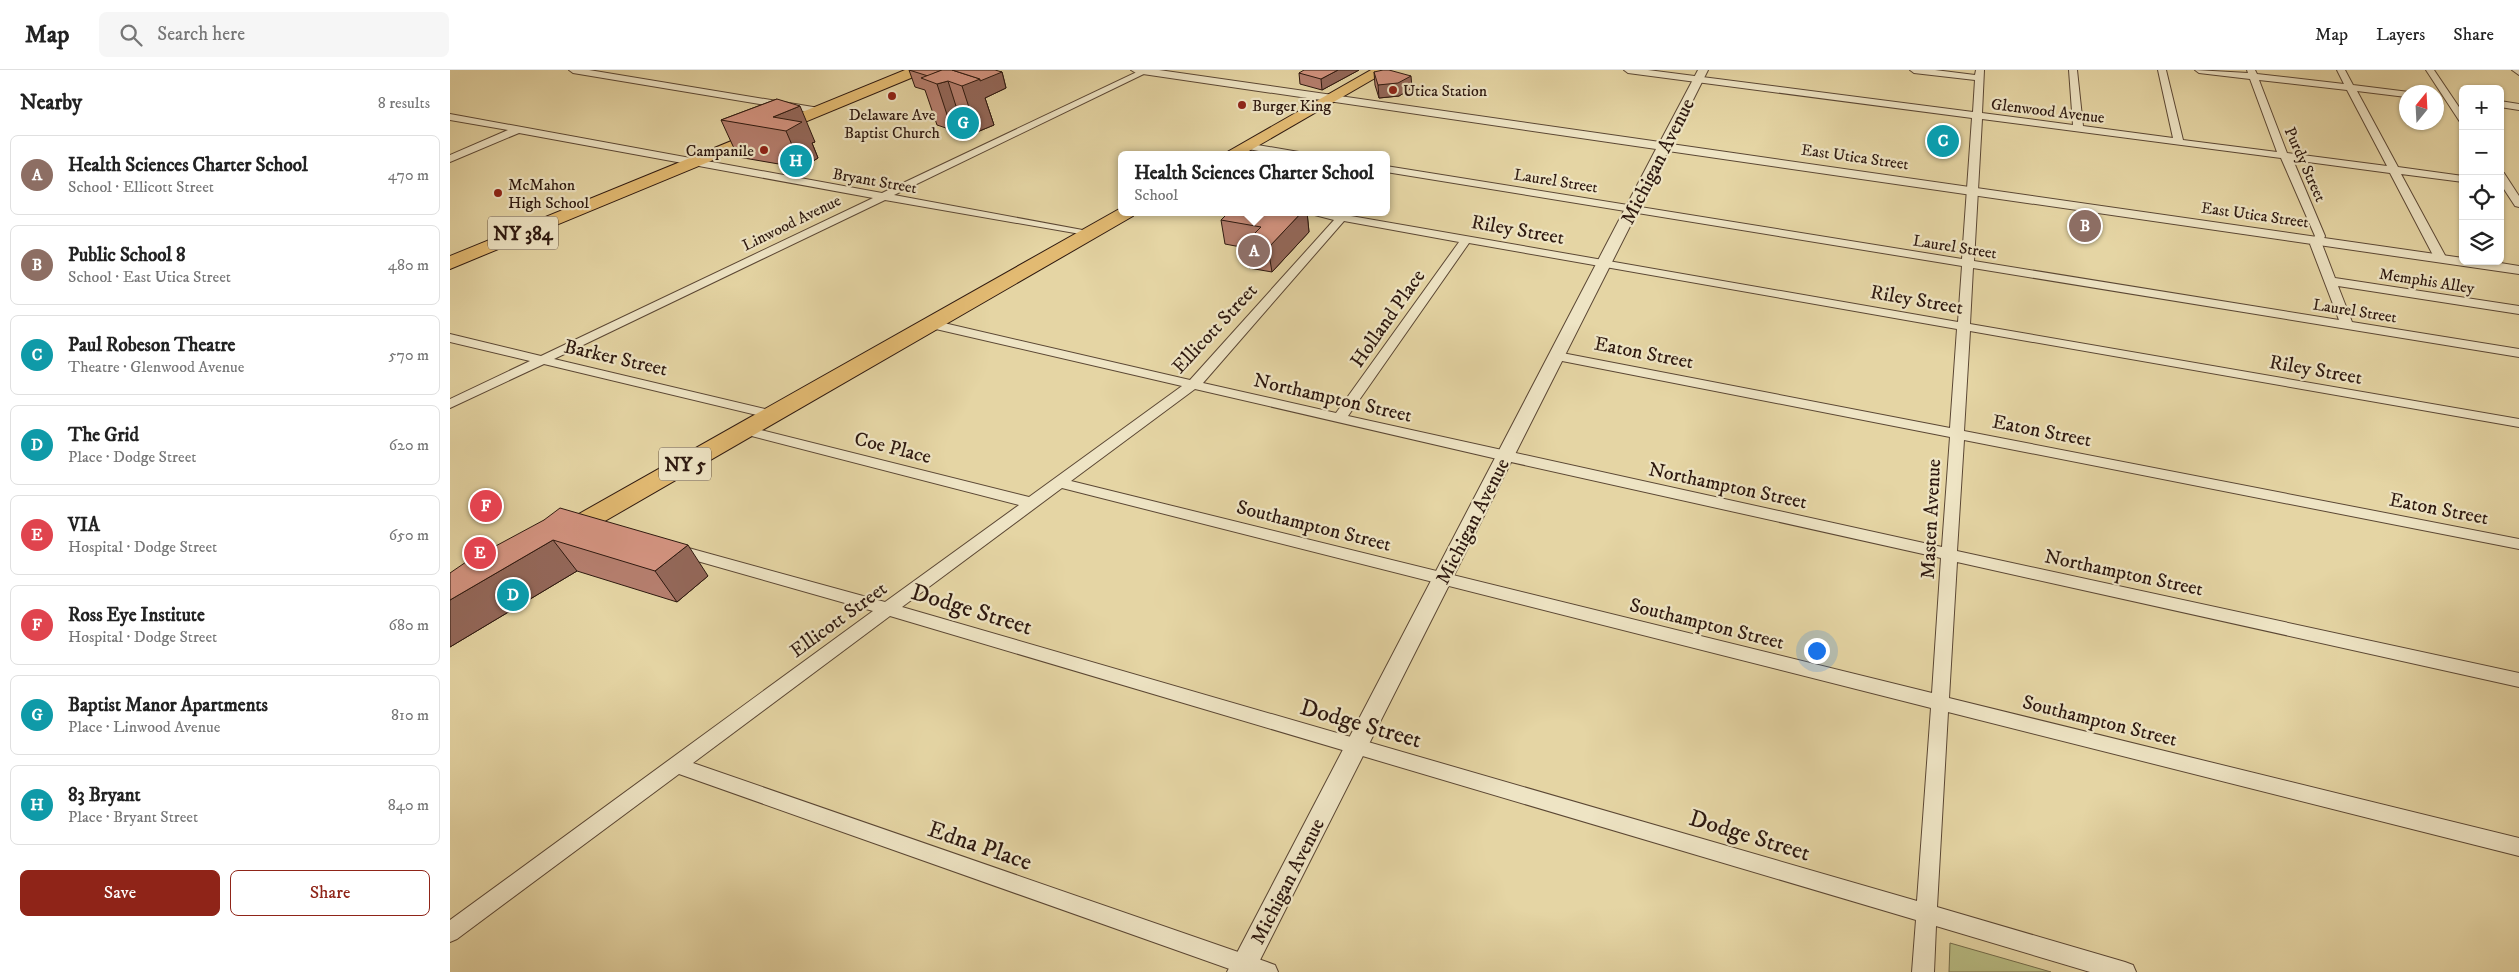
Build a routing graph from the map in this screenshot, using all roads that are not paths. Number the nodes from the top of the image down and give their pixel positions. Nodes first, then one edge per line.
1 (573, 70) edge
2 (918, 70) edge
3 (1143, 70) edge
4 (1382, 70) edge
5 (1628, 70) edge
6 (1914, 70) edge
7 (2072, 70) edge
8 (2162, 70) edge
9 (2199, 70) edge
10 (2341, 70) edge
11 (2430, 70) edge
12 (2252, 73) edge
13 (1980, 74) edge
14 (1701, 75) edge
15 (2350, 87) junction
16 (2399, 93) edge
17 (1334, 98) junction
18 (2444, 98) edge
19 (2448, 99) junction
20 (2459, 100) edge
21 (2504, 104) edge
22 (2519, 106) edge
23 (819, 110) junction
24 (2459, 114) edge
25 (1977, 116) junction
26 (450, 117) edge
27 (2078, 129) junction
28 (517, 130) junction
29 (2179, 142) junction
30 (1664, 145) junction
31 (1246, 146) junction
32 (1237, 151) edge
33 (1275, 151) edge
34 (2285, 156) junction
35 (450, 159) edge
36 (694, 162) junction
37 (1390, 170) edge
38 (2393, 170) junction
39 (2459, 178) edge
40 (2504, 185) edge
41 (2519, 187) edge
42 (1972, 190) junction
43 (882, 196) junction
44 (2519, 204) edge
45 (1632, 209) junction
46 (1119, 216) edge
47 (1330, 216) edge
48 (1341, 218) junction
49 (1088, 234) junction
50 (1466, 240) junction
51 (2318, 241) junction
52 (2441, 258) junction
53 (450, 263) edge
54 (1604, 263) junction
55 (1968, 264) junction
56 (2519, 270) edge
57 (2330, 281) junction
58 (2519, 310) edge
59 (931, 324) junction
60 (1962, 325) junction
61 (2347, 325) junction
62 (450, 338) edge
63 (2519, 353) edge
64 (1557, 356) junction
65 (542, 360) junction
66 (1191, 385) junction
67 (450, 404) edge
68 (773, 415) junction
69 (1339, 419) junction
70 (2519, 423) edge
71 (745, 430) junction
72 (1956, 434) junction
73 (1505, 457) junction
74 (1059, 483) junction
75 (1032, 502) junction
76 (655, 544) edge
77 (2519, 544) edge
78 (541, 546) edge
79 (1949, 554) junction
80 (1442, 579) junction
81 (887, 609) junction
82 (2519, 680) edge
83 (1940, 702) junction
84 (1356, 748) junction
85 (677, 764) junction
86 (2519, 847) edge
87 (1926, 914) junction
88 (450, 932) edge
89 (1242, 968) edge
90 (1267, 972) edge
91 (1923, 972) edge
92 (2125, 972) edge

1 - 23 street
2 - 23 main road, NY 384
3 - 17 street
3 - 43 street, Linwood Avenue
4 - 17 main road
5 - 14 street, Glenwood Avenue
6 - 13 street
7 - 27 street
8 - 29 street
9 - 12 street
10 - 15 street
11 - 19 street
12 - 15 street
12 - 34 street, Purdy Street
13 - 25 street, Masten Avenue
14 - 25 street, Glenwood Avenue
14 - 30 street, Michigan Avenue
15 - 16 street
15 - 38 street
17 - 30 street, East Utica Street
17 - 31 main road
18 - 19 street
19 - 20 street
19 - 24 street
21 - 22 street
23 - 36 main road, NY 384
25 - 27 street, Glenwood Avenue
25 - 42 street, Masten Avenue
26 - 28 street, Bryant Street
27 - 29 street, Glenwood Avenue
28 - 35 street
28 - 36 street, Bryant Street
29 - 34 street, Glenwood Avenue
30 - 42 street, East Utica Street
30 - 45 street, Michigan Avenue
31 - 32 main road
31 - 33 street
34 - 38 street, Glenwood Avenue
34 - 51 street, Purdy Street
36 - 43 street, Bryant Street
36 - 53 main road, NY 384
37 - 45 street, Laurel Street
38 - 39 street, Glenwood Avenue
38 - 52 street
40 - 41 street
40 - 44 street
42 - 51 street, East Utica Street
42 - 55 street, Masten Avenue
43 - 49 street, Bryant Street
43 - 65 street, Linwood Avenue
45 - 54 street, Michigan Avenue
45 - 55 street, Laurel Street
46 - 49 main road, NY 5
47 - 48 street, Riley Street
48 - 50 street, Riley Street
48 - 66 street, Ellicott Street
49 - 59 main road, NY 5
50 - 54 street, Riley Street
50 - 69 street, Holland Place
51 - 52 street, East Utica Street
51 - 57 street, Purdy Street
52 - 56 street, East Utica Street
54 - 60 street, Riley Street
54 - 64 street, Michigan Avenue
55 - 60 street, Masten Avenue
55 - 61 street, Laurel Street
57 - 58 street, Memphis Alley
57 - 61 street, Purdy Street
59 - 66 street, Northampton Street
59 - 68 main road, NY 5
60 - 70 street, Riley Street
60 - 72 street, Masten Avenue
61 - 63 street, Laurel Street
62 - 65 street, Barker Street
64 - 72 street, Eaton Street
64 - 73 street, Michigan Avenue
65 - 67 street, Linwood Avenue
65 - 68 street, Barker Street
66 - 69 street, Northampton Street
66 - 74 street, Ellicott Street
68 - 71 main road, NY 5
69 - 73 street, Northampton Street
71 - 75 street, Coe Place
71 - 78 main road, NY 5
72 - 77 street, Eaton Street
72 - 79 street, Masten Avenue
73 - 79 street, Northampton Street
73 - 80 street, Michigan Avenue
74 - 75 street, Ellicott Street
74 - 80 street, Southampton Street
75 - 81 street, Ellicott Street
76 - 81 street, Dodge Street
79 - 82 street, Northampton Street
79 - 83 street, Masten Avenue
80 - 83 street, Southampton Street
80 - 84 street, Michigan Avenue
81 - 84 street, Dodge Street
81 - 85 street, Ellicott Street
83 - 86 street, Southampton Street
83 - 87 street, Masten Avenue
84 - 87 street, Dodge Street
84 - 89 street, Michigan Avenue
85 - 88 street, Ellicott Street
85 - 89 street, Edna Place
87 - 91 street, Masten Avenue
87 - 92 street, Dodge Street
89 - 90 street, Edna Place

